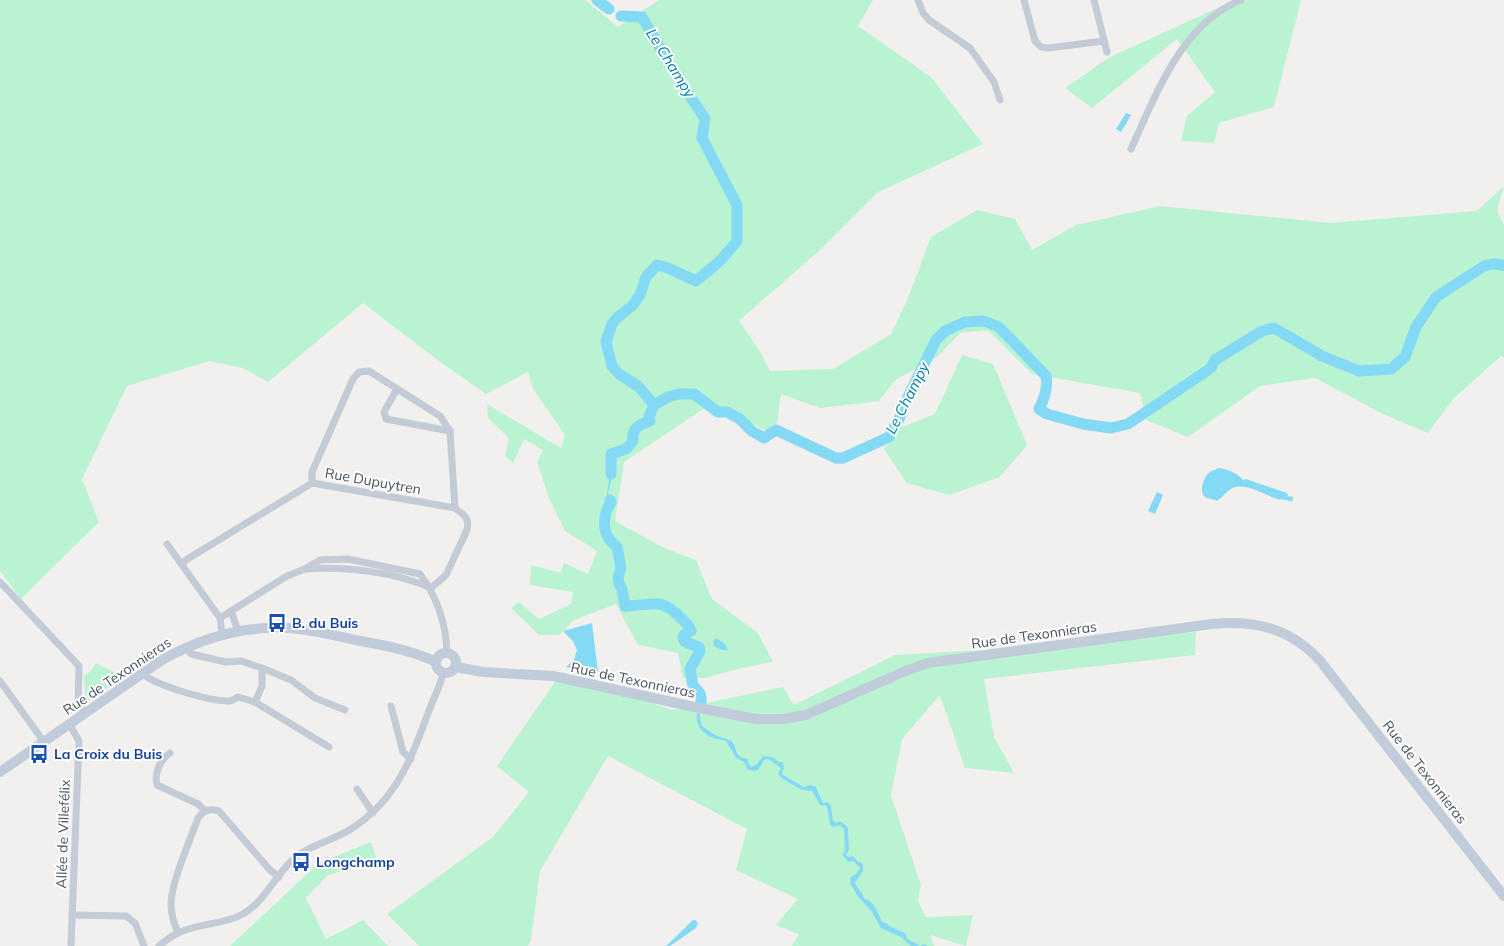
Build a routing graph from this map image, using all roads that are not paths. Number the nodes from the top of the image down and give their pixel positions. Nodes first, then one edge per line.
1 (918, 0) edge
2 (1024, 0) edge
3 (1094, 0) edge
4 (1241, 0) edge
5 (1104, 41) junction
6 (1107, 52) dead end
7 (1000, 100) dead end
8 (1132, 149) dead end
9 (397, 389) junction
10 (450, 431) junction
11 (312, 483) junction
12 (455, 508) junction
13 (167, 544) dead end
14 (182, 564) junction
15 (0, 582) edge
16 (431, 588) junction
17 (231, 611) junction
18 (220, 618) junction
19 (238, 631) junction
20 (222, 635) junction
21 (185, 647) junction
22 (447, 654) junction
23 (436, 662) junction
24 (456, 667) junction
25 (262, 668) junction
26 (142, 673) junction
27 (443, 673) junction
28 (1, 683) edge
29 (256, 702) junction
30 (391, 706) dead end
31 (345, 710) dead end
32 (85, 714) junction
33 (70, 725) junction
34 (44, 742) junction
35 (329, 747) dead end
36 (170, 753) dead end
37 (411, 759) junction
38 (0, 772) edge
39 (357, 789) dead end
40 (205, 811) junction
41 (373, 812) junction
42 (279, 877) junction
43 (1504, 896) edge
44 (72, 915) junction
45 (178, 933) junction
46 (71, 946) edge
47 (144, 946) edge
48 (159, 946) edge

1 - 7 street
2 - 5 street
3 - 5 street
4 - 8 street
5 - 6 street
9 - 10 street
9 - 10 street
9 - 11 street
10 - 12 street
11 - 12 street, Rue Dupuytren
11 - 14 street, Rue Dupuytren
12 - 16 street
13 - 14 street
14 - 18 street
15 - 32 street
16 - 17 street
16 - 22 street
17 - 18 street
17 - 19 street
18 - 20 street
19 - 20 main road, Rue de Texonnieras
19 - 23 main road, Rue de Texonnieras
20 - 21 main road, Rue de Texonnieras
21 - 25 street
21 - 26 main road, Rue de Texonnieras
22 - 23 main road
22 - 24 main road
23 - 27 main road
24 - 27 main road
24 - 43 main road, Rue de Texonnieras
25 - 29 street
25 - 31 street
26 - 29 street
26 - 32 main road, Rue de Texonnieras
27 - 37 street
28 - 34 street
29 - 35 street
30 - 37 street
32 - 33 main road, Rue de Texonnieras
33 - 34 main road, Rue de Texonnieras
33 - 44 street, Allée de Villefélix
34 - 38 main road, Rue de Texonnieras
36 - 40 street
37 - 41 street
39 - 41 street
40 - 42 street
40 - 45 street
41 - 42 street
42 - 45 street
44 - 46 street, Allée de Villefélix
44 - 47 street
45 - 48 street

